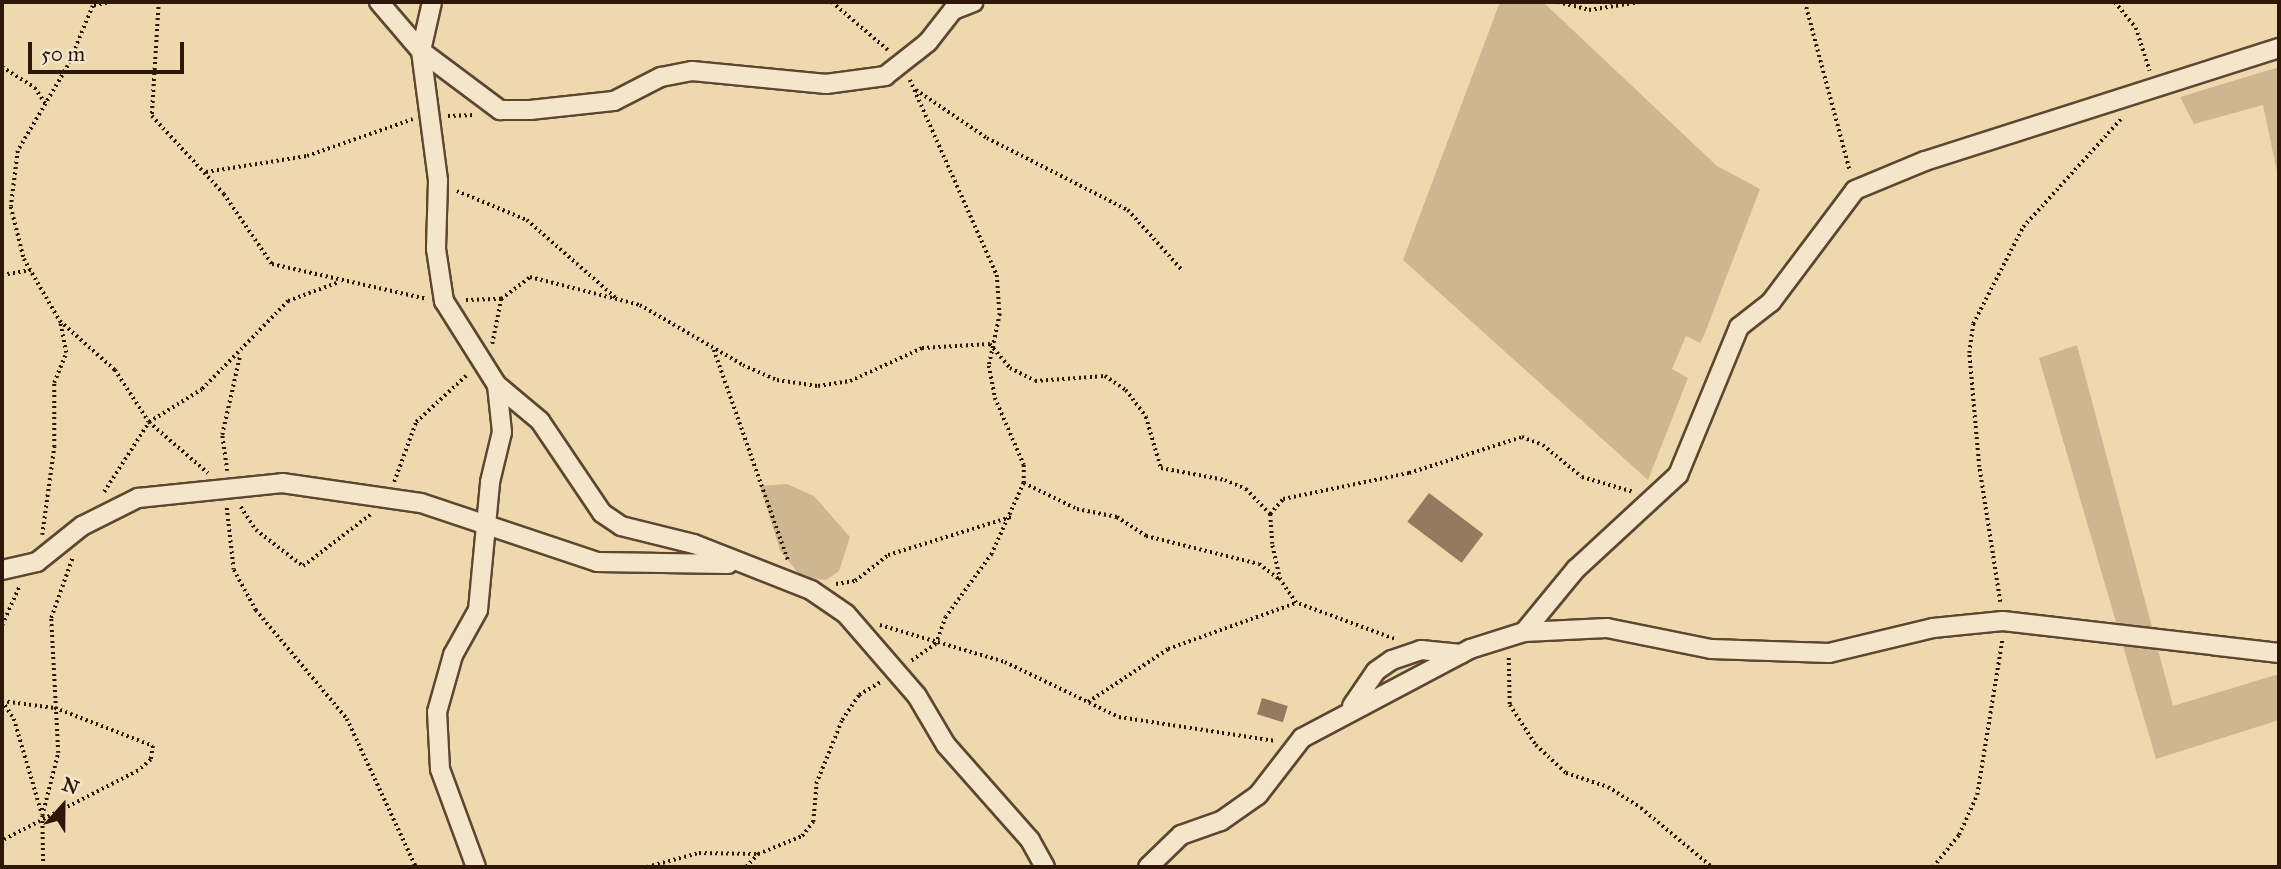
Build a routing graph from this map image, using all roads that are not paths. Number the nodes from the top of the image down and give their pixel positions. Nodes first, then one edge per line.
1 (380, 2) edge
2 (432, 2) edge
3 (974, 2) edge
4 (2279, 48) edge
5 (421, 51) junction
6 (497, 385) junction
7 (489, 528) junction
8 (742, 565) junction
9 (2, 570) edge
10 (1524, 632) junction
11 (2279, 653) edge
12 (1461, 654) junction
13 (1349, 713) junction
14 (476, 867) edge
15 (1045, 867) edge
16 (1148, 867) edge

1 - 5 street
2 - 5 street
3 - 5 street
4 - 10 street
5 - 6 street
6 - 7 street
6 - 8 street
7 - 8 street
7 - 9 street
7 - 14 street
8 - 15 street
10 - 11 street
10 - 12 street
12 - 13 street
12 - 13 street
13 - 16 street

